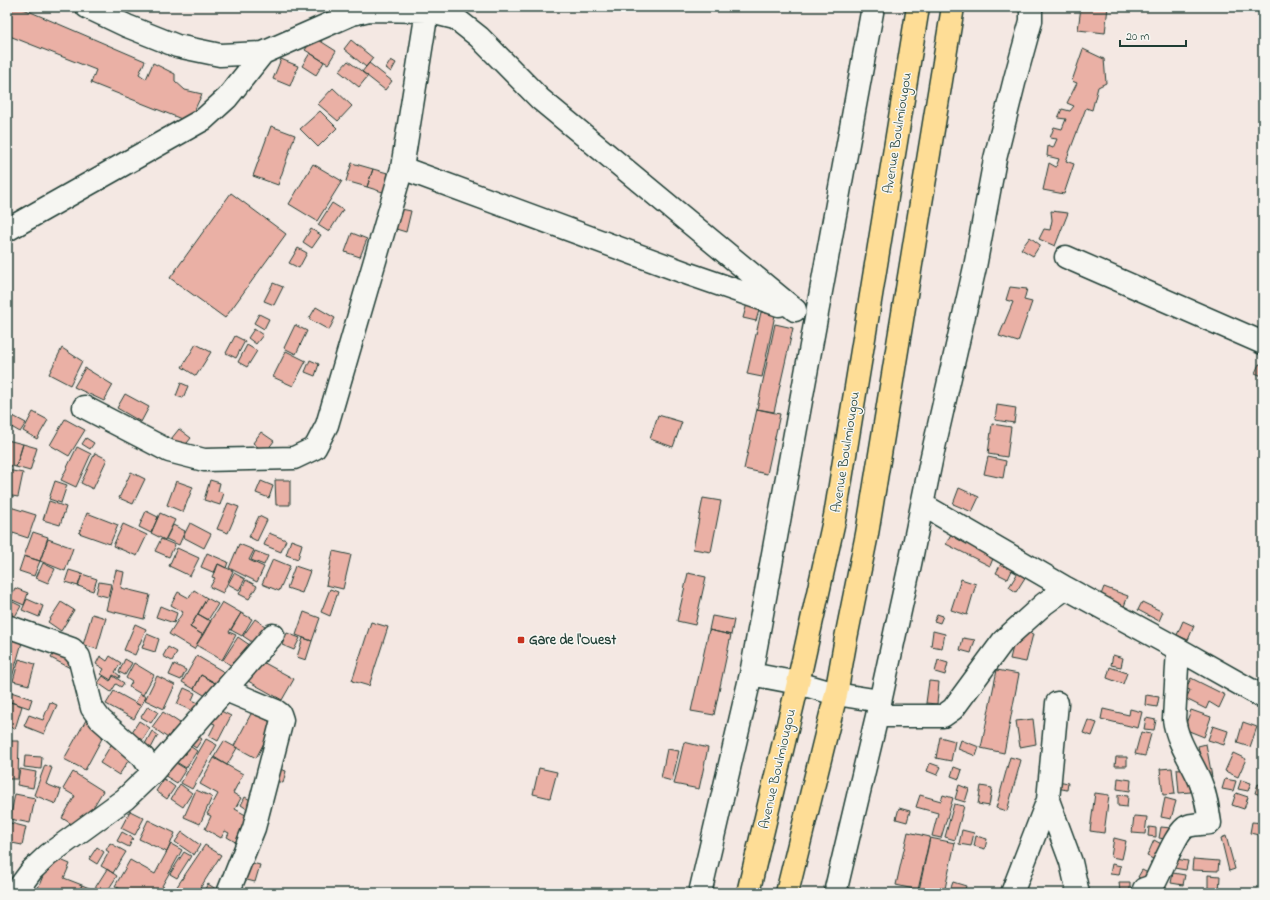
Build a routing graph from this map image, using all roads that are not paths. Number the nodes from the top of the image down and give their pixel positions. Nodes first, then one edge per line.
1 (87, 7) edge
2 (873, 7) edge
3 (918, 7) edge
4 (953, 7) edge
5 (1031, 7) edge
6 (427, 11) junction
7 (263, 53) junction
8 (402, 168) junction
9 (7, 230) edge
10 (1066, 257) dead end
11 (795, 310) junction
12 (816, 318) junction
13 (1263, 343) edge
14 (84, 407) dead end
15 (923, 505) junction
16 (1066, 588) junction
17 (7, 626) edge
18 (273, 635) dead end
19 (1178, 649) junction
20 (751, 674) junction
21 (798, 683) junction
22 (226, 690) junction
23 (836, 694) junction
24 (1263, 697) edge
25 (1057, 703) dead end
26 (879, 709) junction
27 (153, 772) junction
28 (1048, 800) junction
29 (1144, 889) dead end
30 (15, 893) edge
31 (228, 893) edge
32 (700, 893) edge
33 (748, 893) edge
34 (787, 893) edge
35 (835, 893) edge
36 (1012, 893) edge
37 (1078, 893) edge

1 - 7 street
2 - 12 street
3 - 21 highway, Avenue Boulmiougou
4 - 23 highway
5 - 15 street
6 - 7 street
6 - 8 street
6 - 11 street
7 - 9 street
8 - 11 street
8 - 14 street
10 - 13 street
11 - 12 street
12 - 20 street
15 - 16 street
15 - 26 street
16 - 19 street
16 - 26 street
17 - 27 street
18 - 22 street
19 - 24 street
19 - 29 street
20 - 21 street
20 - 32 street
21 - 23 street
21 - 33 highway, Avenue Boulmiougou
22 - 27 street
22 - 31 street
23 - 26 street
23 - 34 highway
25 - 28 street
26 - 35 street
27 - 30 street
28 - 36 street
28 - 37 street

